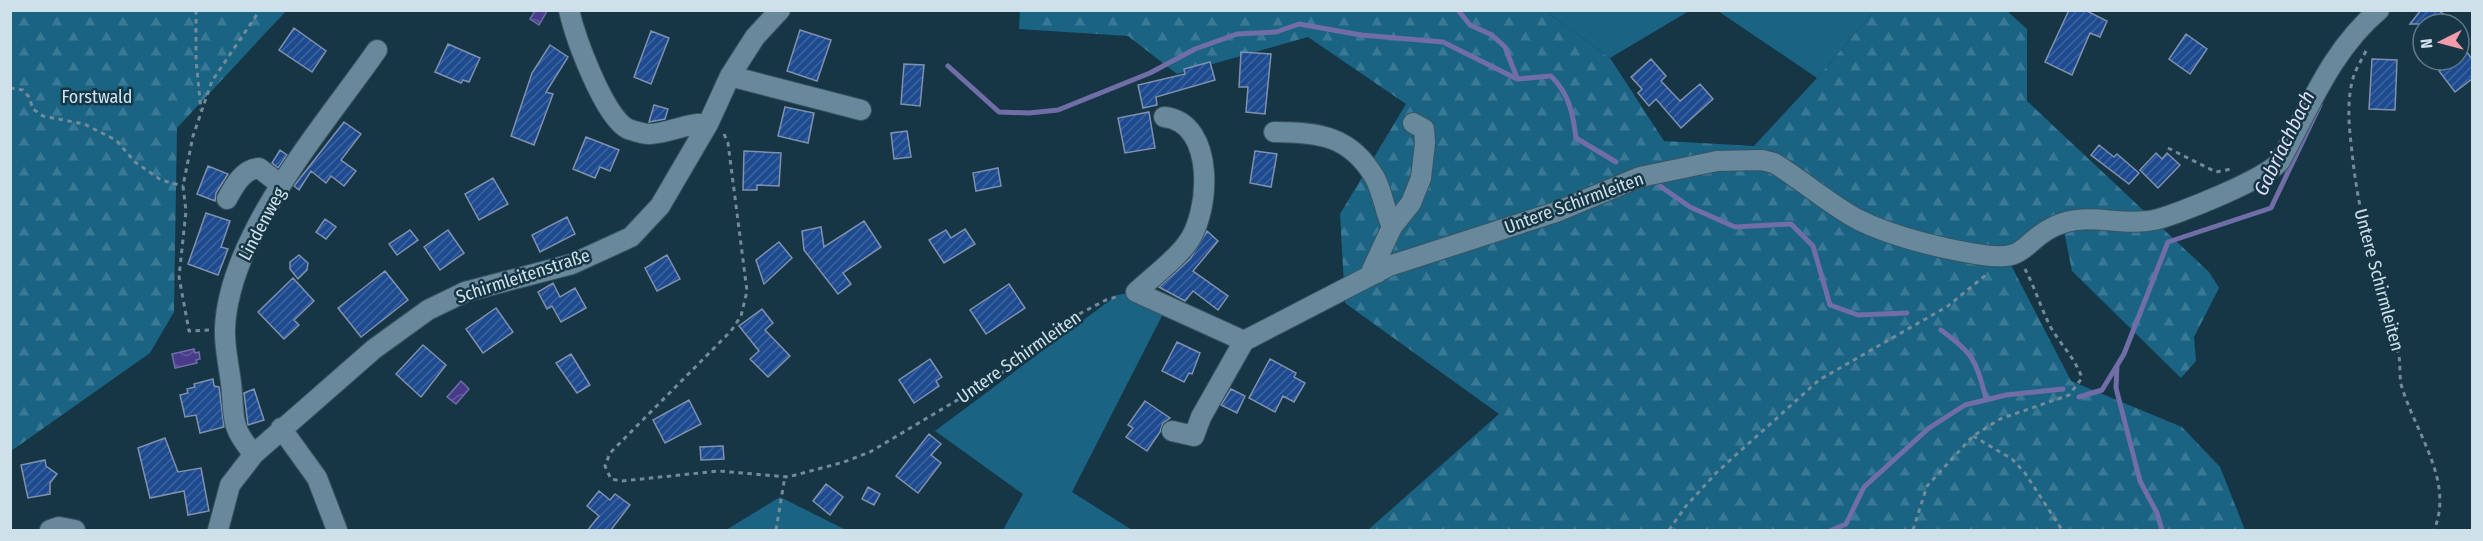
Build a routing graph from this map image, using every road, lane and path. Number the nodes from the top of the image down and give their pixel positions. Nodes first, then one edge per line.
1 (196, 10) edge
2 (260, 10) edge
3 (569, 10) edge
4 (780, 10) edge
5 (2379, 10) edge
6 (2368, 47) dead end
7 (377, 50) dead end
8 (730, 76) junction
9 (10, 88) edge
10 (861, 110) dead end
11 (202, 112) junction
12 (1164, 117) dead end
13 (1413, 123) dead end
14 (708, 124) junction
15 (1274, 132) dead end
16 (2168, 148) dead end
17 (2238, 168) dead end
18 (183, 186) junction
19 (281, 186) junction
20 (227, 199) dead end
21 (1392, 227) junction
22 (2012, 256) junction
23 (1377, 273) junction
24 (1136, 292) junction
25 (225, 329) junction
26 (1244, 341) junction
27 (281, 428) junction
28 (1172, 431) dead end
29 (1973, 436) junction
30 (254, 454) junction
31 (784, 476) junction
32 (50, 531) edge
33 (75, 531) edge
34 (218, 531) edge
35 (337, 531) edge
36 (776, 531) edge
37 (1669, 531) edge
38 (1913, 531) edge
39 (2062, 531) edge
40 (2434, 531) edge

1 - 11 path
2 - 11 path
3 - 14 street
4 - 8 street, Schirmleitenstraße
5 - 22 street
6 - 40 path, Untere Schirmleiten
7 - 19 street, Lindenweg
8 - 10 street
8 - 14 street, Schirmleitenstraße
9 - 18 path
11 - 18 path
12 - 24 street
13 - 21 street
14 - 27 street, Schirmleitenstraße
14 - 31 path, Untere Schirmleiten
15 - 21 street
16 - 17 path
18 - 25 path
19 - 20 street
19 - 25 street, Lindenweg
21 - 23 street
22 - 23 street, Untere Schirmleiten
22 - 29 path
22 - 37 path
23 - 26 street, Untere Schirmleiten
24 - 26 street
24 - 31 path, Untere Schirmleiten
25 - 30 street, Lindenweg
26 - 28 street
27 - 30 street, Schirmleitenstraße
27 - 35 street
29 - 38 path
29 - 39 path
30 - 34 street, Schirmleitenstraße
31 - 36 path
32 - 33 street

